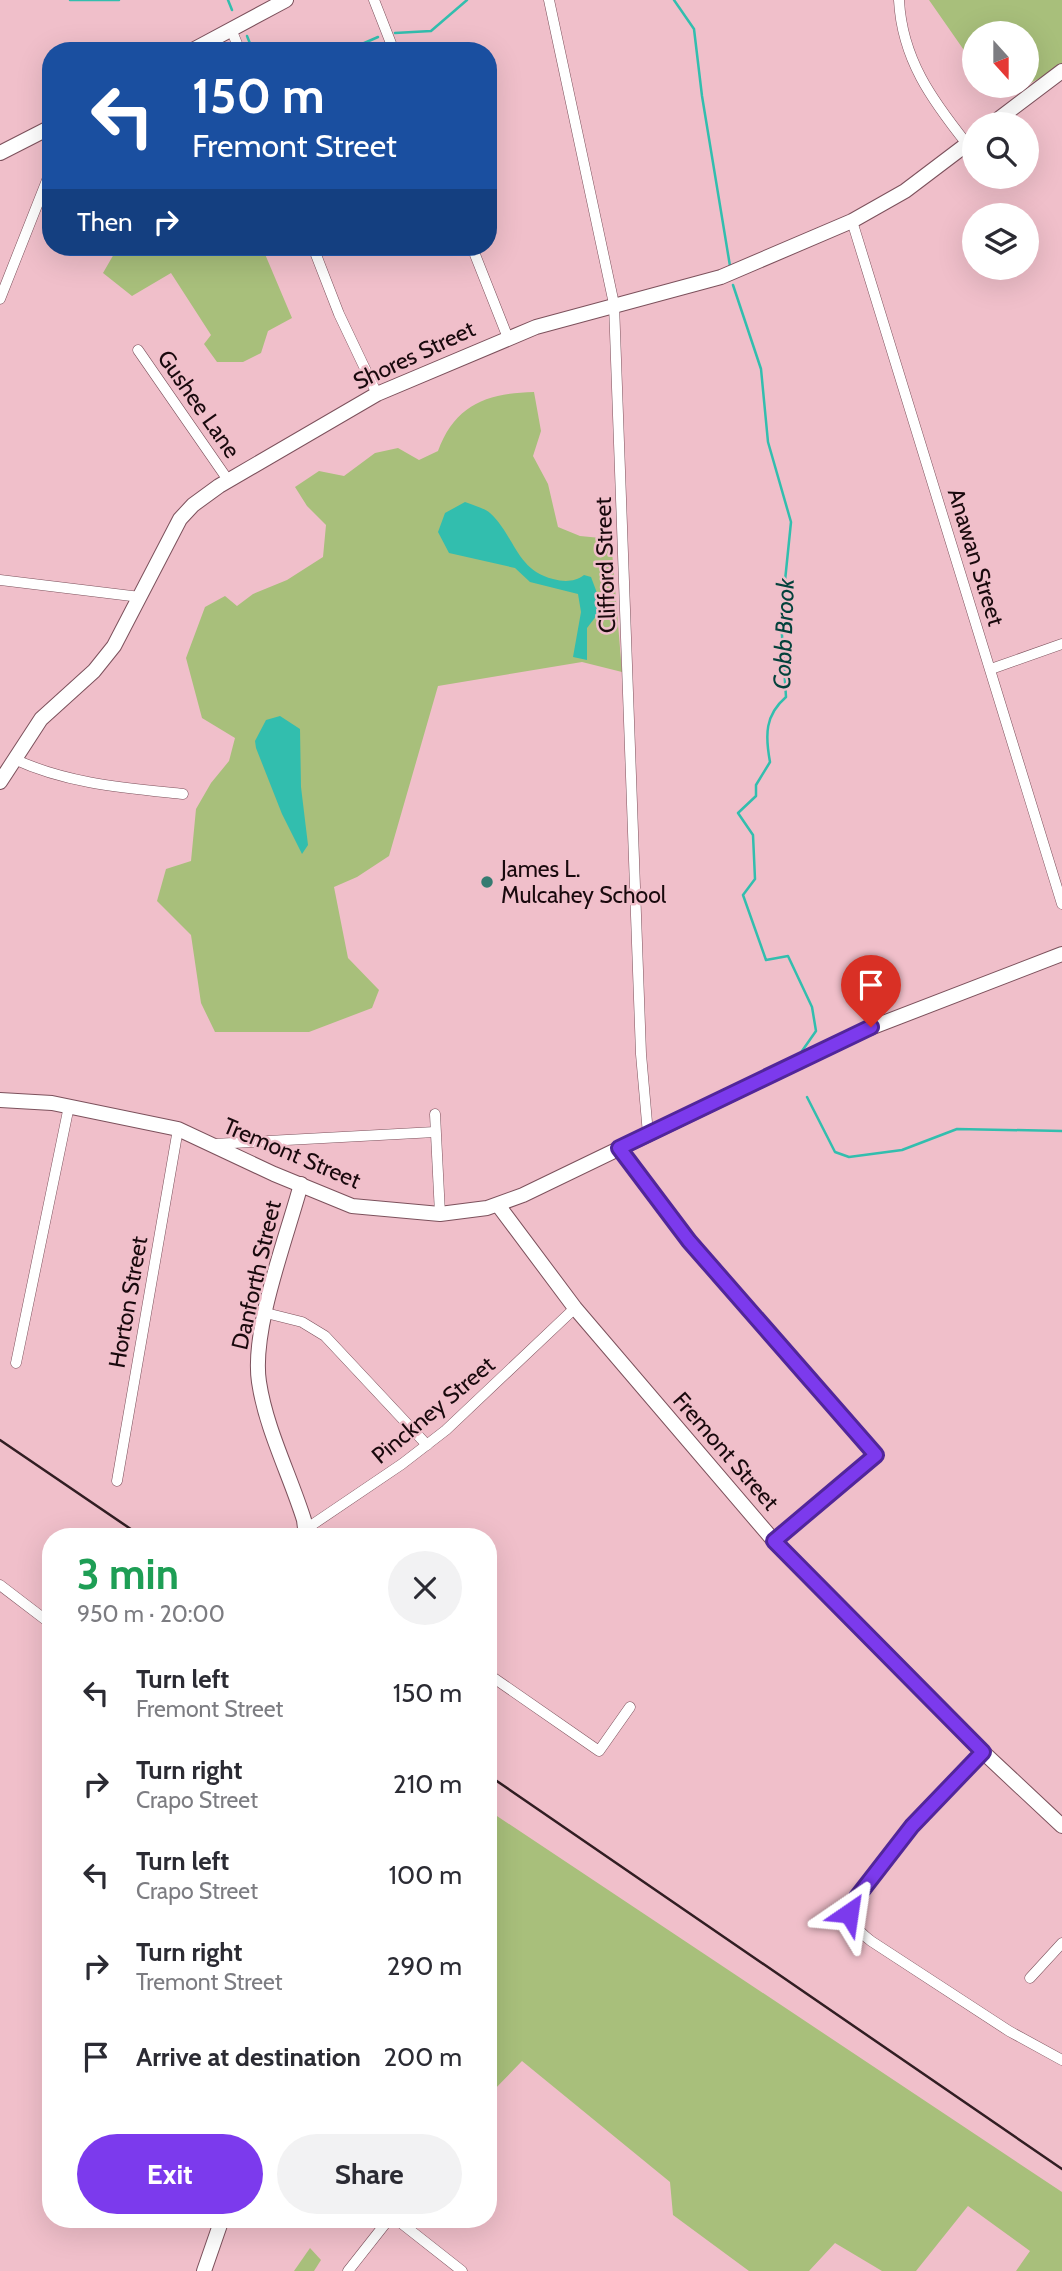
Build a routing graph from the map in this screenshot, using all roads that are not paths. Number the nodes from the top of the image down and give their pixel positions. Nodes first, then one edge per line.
1 (286, 0) edge
2 (374, 0) edge
3 (549, 0) edge
4 (899, 0) edge
5 (232, 29) junction
6 (208, 42) edge
7 (237, 42) edge
8 (390, 42) edge
9 (1062, 71) edge
10 (1008, 112) edge
11 (42, 132) edge
12 (962, 132) edge
13 (962, 148) edge
14 (0, 153) edge
15 (42, 193) edge
16 (852, 221) junction
17 (316, 256) edge
18 (476, 256) edge
19 (0, 299) edge
20 (614, 304) junction
21 (508, 338) junction
22 (138, 350) dead end
23 (377, 394) junction
24 (228, 480) junction
25 (0, 580) edge
26 (140, 597) junction
27 (1062, 644) edge
28 (990, 668) junction
29 (14, 759) junction
30 (0, 782) edge
31 (183, 794) dead end
32 (1062, 904) edge
33 (1062, 954) edge
34 (0, 1100) edge
35 (69, 1106) junction
36 (436, 1114) dead end
37 (178, 1129) junction
38 (435, 1132) junction
39 (648, 1135) junction
40 (214, 1144) junction
41 (619, 1148) junction
42 (301, 1184) junction
43 (498, 1205) junction
44 (440, 1214) junction
45 (575, 1308) junction
46 (266, 1313) junction
47 (16, 1363) dead end
48 (427, 1445) junction
49 (117, 1482) dead end
50 (304, 1528) edge
51 (313, 1528) edge
52 (774, 1541) junction
53 (0, 1585) edge
54 (42, 1617) edge
55 (497, 1680) edge
56 (630, 1707) dead end
57 (983, 1752) junction
58 (1062, 1826) edge
59 (1062, 1943) edge
60 (1030, 1978) dead end
61 (1062, 2060) edge
62 (219, 2228) edge
63 (382, 2228) edge
64 (407, 2228) edge
65 (204, 2271) edge
66 (348, 2271) edge
67 (462, 2271) edge

1 - 5 street
2 - 8 street
3 - 20 street, Clifford Street
4 - 12 street
5 - 6 street
5 - 7 street
9 - 10 street
11 - 14 street
13 - 16 street, Shores Street
15 - 19 street
16 - 20 street, Shores Street
16 - 28 street, Anawan Street
17 - 23 street
18 - 21 street
20 - 21 street, Shores Street
20 - 39 street, Clifford Street
21 - 23 street, Shores Street
22 - 24 street, Gushee Lane
23 - 24 street, Shores Street
24 - 26 street, Shores Street
25 - 26 street
26 - 29 street, Shores Street
27 - 28 street
28 - 32 street, Anawan Street
29 - 30 street, Shores Street
29 - 31 street
33 - 39 street, Tremont Street
34 - 35 street, Tremont Street
35 - 37 street, Tremont Street
35 - 47 street
36 - 38 street
37 - 40 street, Tremont Street
37 - 49 street, Horton Street
38 - 40 street
38 - 44 street
39 - 41 street, Tremont Street
40 - 42 street, Tremont Street
41 - 43 street, Tremont Street
41 - 52 street
42 - 44 street, Tremont Street
42 - 46 street, Danforth Street
43 - 44 street, Tremont Street
43 - 45 street, Fremont Street
45 - 48 street, Pinckney Street
45 - 52 street, Fremont Street
46 - 48 street
46 - 50 street, Danforth Street
48 - 51 street, Pinckney Street
52 - 57 street, Fremont Street
53 - 54 street
55 - 56 street
57 - 58 street, Fremont Street
57 - 61 street
59 - 60 street
62 - 65 street
63 - 66 street
64 - 67 street

